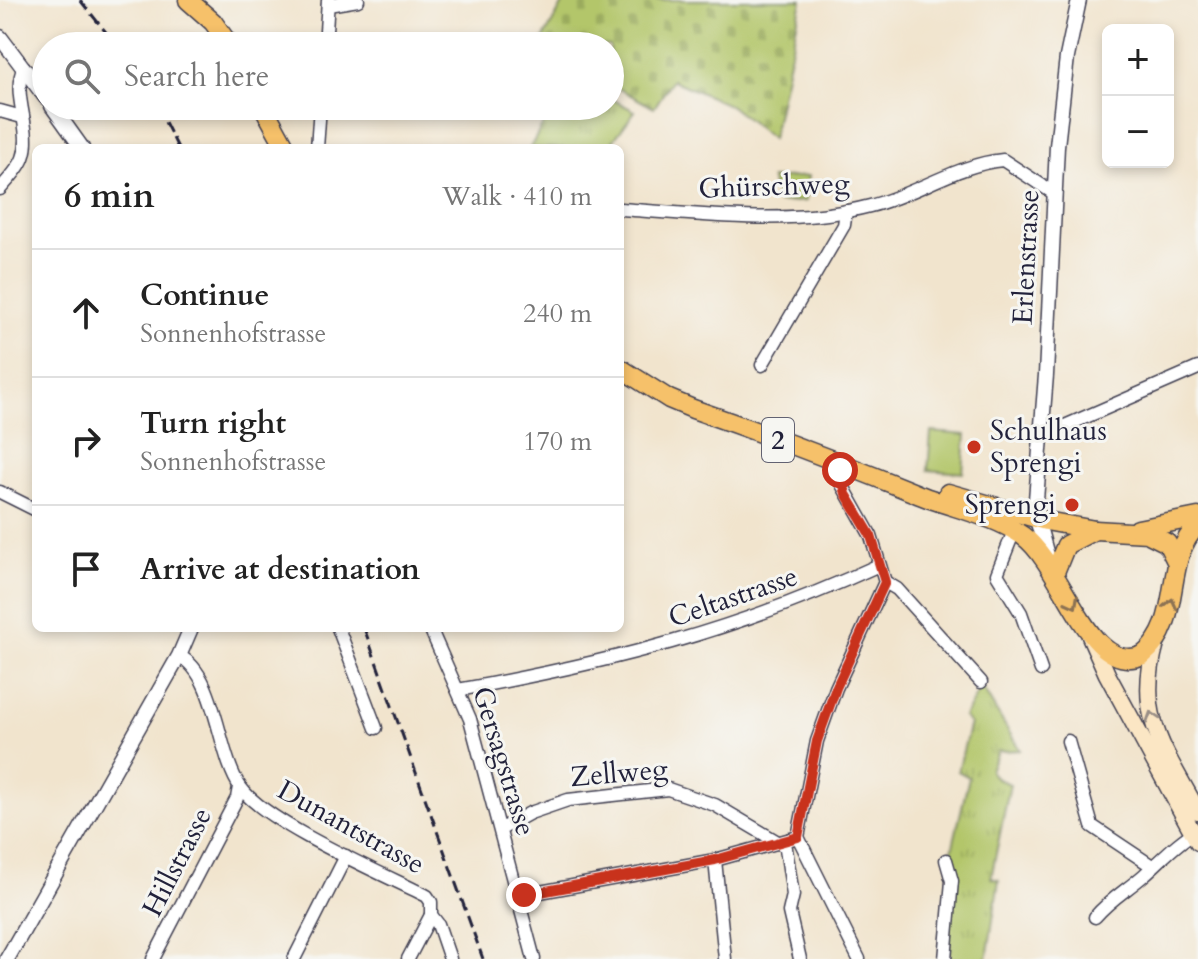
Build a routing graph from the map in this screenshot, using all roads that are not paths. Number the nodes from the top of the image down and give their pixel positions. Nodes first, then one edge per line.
1 (188, 0) edge
2 (358, 0) edge
3 (1079, 0) edge
4 (328, 2) edge
5 (220, 32) edge
6 (326, 32) edge
7 (0, 37) edge
8 (24, 67) junction
9 (32, 78) edge
10 (0, 111) edge
11 (22, 117) junction
12 (62, 120) edge
13 (271, 120) edge
14 (318, 120) edge
15 (79, 144) edge
16 (285, 144) edge
17 (313, 144) edge
18 (0, 189) edge
19 (1055, 194) junction
20 (624, 209) edge
21 (846, 211) junction
22 (762, 365) dead end
23 (1198, 368) edge
24 (624, 371) edge
25 (624, 387) edge
26 (669, 399) junction
27 (1042, 436) junction
28 (839, 462) junction
29 (889, 480) junction
30 (0, 492) edge
31 (32, 508) edge
32 (1198, 517) edge
33 (1035, 518) junction
34 (1198, 525) edge
35 (1095, 530) junction
36 (1131, 530) junction
37 (1014, 531) junction
38 (1177, 563) junction
39 (879, 565) junction
40 (1052, 567) junction
41 (885, 582) junction
42 (189, 632) edge
43 (340, 632) edge
44 (432, 632) edge
45 (1090, 636) junction
46 (1156, 643) junction
47 (179, 656) junction
48 (1041, 670) dead end
49 (981, 682) dead end
50 (458, 690) junction
51 (376, 728) dead end
52 (1068, 741) dead end
53 (239, 787) junction
54 (1198, 812) edge
55 (501, 829) junction
56 (1196, 835) edge
57 (798, 837) junction
58 (783, 843) junction
59 (346, 856) junction
60 (715, 860) junction
61 (946, 860) dead end
62 (1152, 866) junction
63 (518, 896) junction
64 (431, 915) junction
65 (1095, 917) dead end
66 (7, 959) edge
67 (153, 959) edge
68 (294, 959) edge
69 (408, 959) edge
70 (450, 959) edge
71 (534, 959) edge
72 (725, 959) edge
73 (800, 959) edge
74 (859, 959) edge
75 (945, 959) edge

1 - 5 main road
2 - 4 street
3 - 19 street, Erlenstrasse
4 - 6 street
7 - 8 street
8 - 9 street
8 - 11 street
10 - 11 street
11 - 18 street
12 - 15 street
13 - 16 main road
14 - 17 street
19 - 21 street, Ghürschweg
19 - 27 street, Erlenstrasse
20 - 21 street, Ghürschweg
21 - 22 street
23 - 27 street
24 - 26 main road, 2
25 - 26 main road, 2
26 - 28 main road, 2
27 - 33 street, Erlenstrasse
28 - 29 main road, 2
28 - 39 street
29 - 33 main road, 2
29 - 37 main road, 2
30 - 31 street
32 - 36 main road, 2
33 - 35 main road, 2
33 - 40 street
34 - 38 main road
35 - 36 main road, 2
35 - 40 main road
36 - 38 main road
37 - 40 main road, 2
37 - 48 street
46 -> 38 main road
39 - 41 street
39 - 50 street, Celtastrasse
40 -> 45 main road, 2
41 - 49 street
41 - 57 street
42 - 47 street
43 - 51 street
44 - 50 street, Gersagstrasse
45 - 46 main road, 2
45 - 56 main road
54 -> 46 main road
47 - 53 street, Dunantstrasse
47 - 66 street
50 - 55 street, Gersagstrasse
52 - 62 street
53 - 59 street, Dunantstrasse
53 - 67 street, Hillstrasse
55 - 58 street, Zellweg
55 - 63 street, Gersagstrasse
56 - 62 street
57 - 58 street
57 - 74 street
58 - 60 street
58 - 73 street
59 - 64 street, Dunantstrasse
59 - 68 street
60 - 63 street
60 - 72 street
61 - 75 street
62 - 65 street
63 - 71 street, Gersagstrasse
64 - 69 street
64 - 70 street, Dunantstrasse

